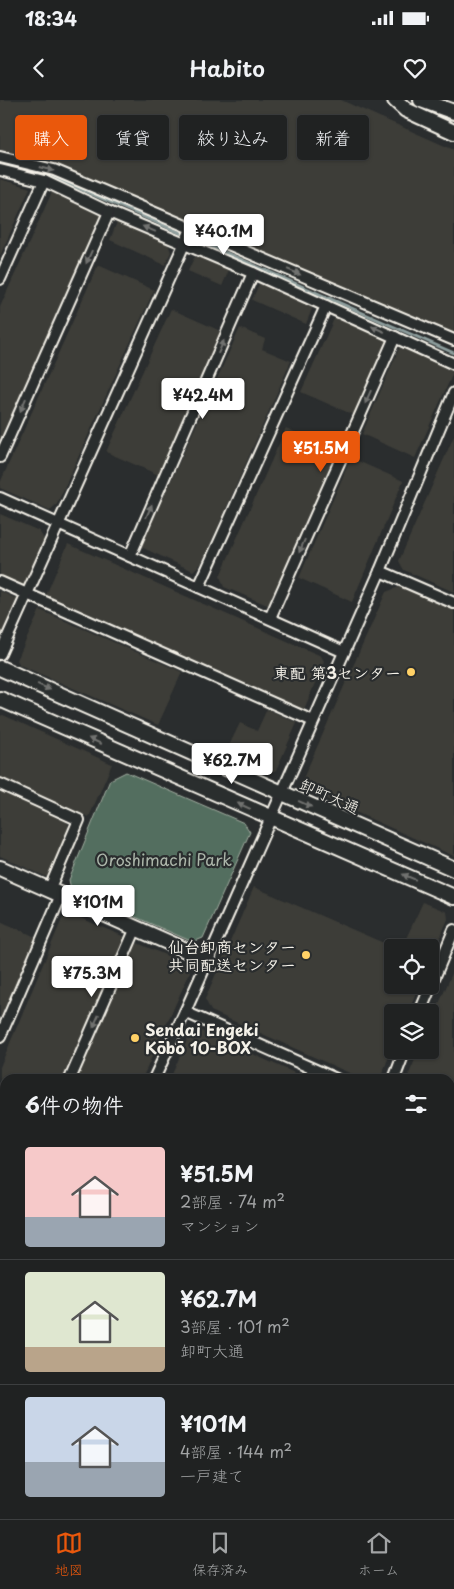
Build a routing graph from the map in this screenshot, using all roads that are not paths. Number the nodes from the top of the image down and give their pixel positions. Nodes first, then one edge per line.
1 (395, 100) edge
2 (421, 100) edge
3 (454, 112) edge
4 (454, 132) edge
5 (0, 157) edge
6 (0, 170) edge
7 (44, 181) junction
8 (109, 212) junction
9 (191, 229) junction
10 (185, 244) junction
11 (253, 273) junction
12 (0, 279) edge
13 (326, 306) junction
14 (394, 337) junction
15 (454, 340) edge
16 (454, 364) edge
17 (454, 393) edge
18 (0, 457) edge
19 (0, 498) edge
20 (59, 524) junction
21 (130, 556) junction
22 (380, 571) junction
23 (0, 582) edge
24 (200, 587) junction
25 (27, 594) junction
26 (454, 603) edge
27 (270, 618) junction
28 (344, 652) junction
29 (0, 654) edge
30 (0, 668) edge
31 (0, 699) edge
32 (313, 720) junction
33 (0, 784) edge
34 (281, 793) junction
35 (270, 818) junction
36 (0, 868) edge
37 (454, 869) edge
38 (55, 892) junction
39 (454, 897) edge
40 (136, 928) junction
41 (454, 930) edge
42 (208, 960) junction
43 (423, 1004) edge
44 (185, 1012) junction
45 (0, 1037) edge
46 (402, 1059) edge
47 (72, 1074) edge
48 (156, 1074) edge
49 (325, 1074) edge
50 (396, 1074) edge

1 - 4 street
2 - 3 street
5 -> 9 street
6 - 7 street
7 - 8 street
7 - 12 street
10 -> 8 street
8 -> 18 street
9 - 10 street
9 -> 15 street
10 - 11 street
10 - 20 street
11 - 13 street
21 -> 11 street
14 -> 13 street
13 - 24 street
14 - 16 street
14 -> 27 street
17 - 22 street
19 - 20 street
20 - 21 street
20 - 25 street
21 - 24 street
22 - 26 street
22 - 28 street
23 - 25 street
24 - 27 street
25 - 29 street
25 - 32 street
27 - 28 street
28 - 32 street
30 -> 34 street, 卸町大通
35 -> 31 street
32 - 34 street
33 - 38 street
34 - 35 street
34 -> 37 street, 卸町大通
39 -> 35 street
35 - 42 street
36 - 38 street
38 - 40 street
38 - 45 street
40 - 42 street
40 -> 47 street
41 - 43 street
42 - 44 street
44 - 48 street
44 - 49 street
46 - 50 street

